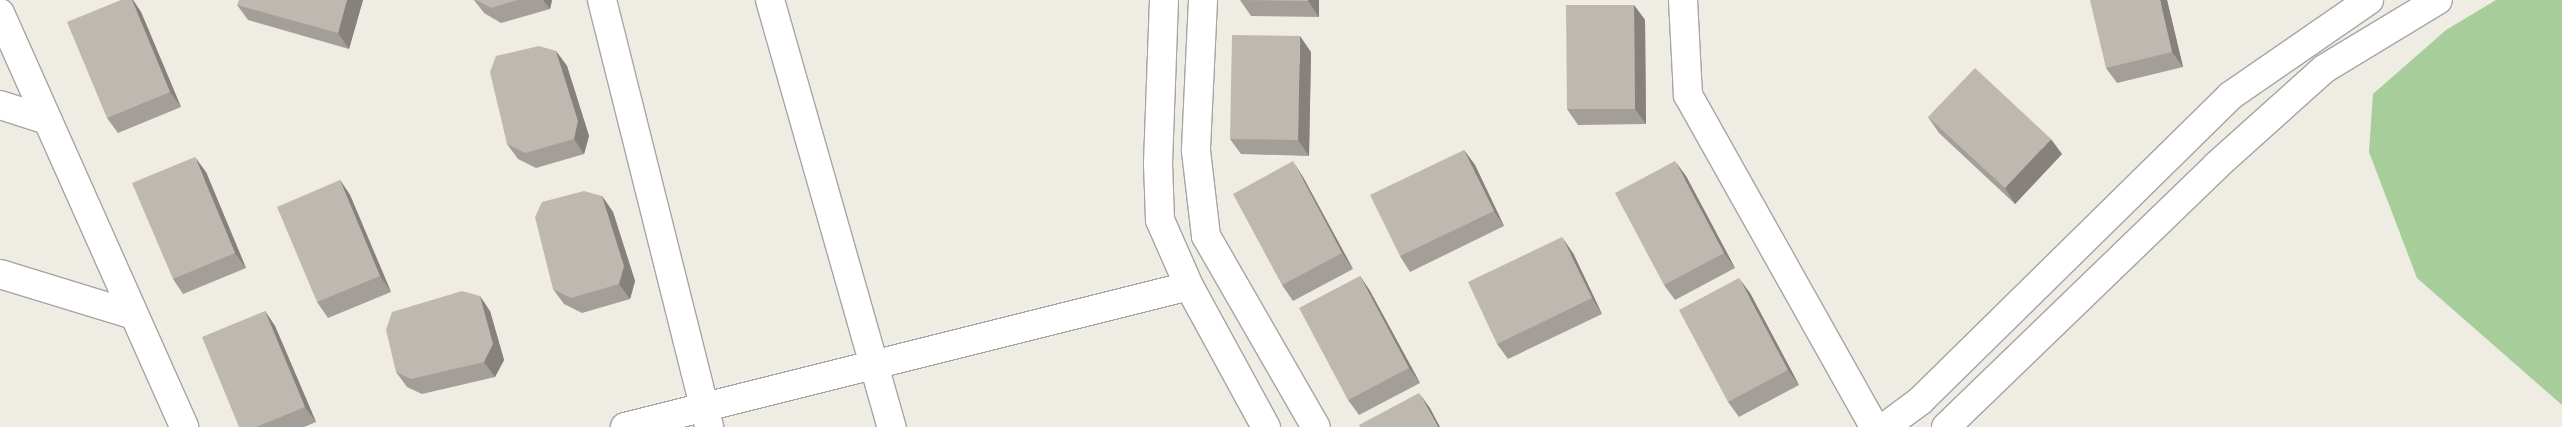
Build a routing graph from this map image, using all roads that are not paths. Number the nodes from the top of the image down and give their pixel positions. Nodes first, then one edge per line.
1 (602, 0) edge
2 (770, 0) edge
3 (1164, 0) edge
4 (1203, 0) edge
5 (1683, 0) edge
6 (2369, 0) edge
7 (2438, 0) edge
8 (0, 13) edge
9 (0, 105) edge
10 (46, 120) junction
11 (0, 274) edge
12 (1188, 286) junction
13 (131, 314) junction
14 (875, 366) junction
15 (706, 417) edge
16 (184, 427) edge
17 (625, 427) edge
18 (892, 427) edge
19 (1266, 427) edge
20 (1316, 427) edge
21 (1874, 427) edge
22 (1885, 427) edge
23 (1946, 427) edge

1 - 15 street
2 - 14 street
3 - 12 street
4 - 20 street
5 - 21 street
6 - 22 street
7 - 23 street
8 - 10 street
9 - 10 street
10 - 13 street
11 - 13 street
12 - 14 street
12 - 19 street
13 - 16 street
14 - 15 street
14 - 18 street
15 - 17 street

